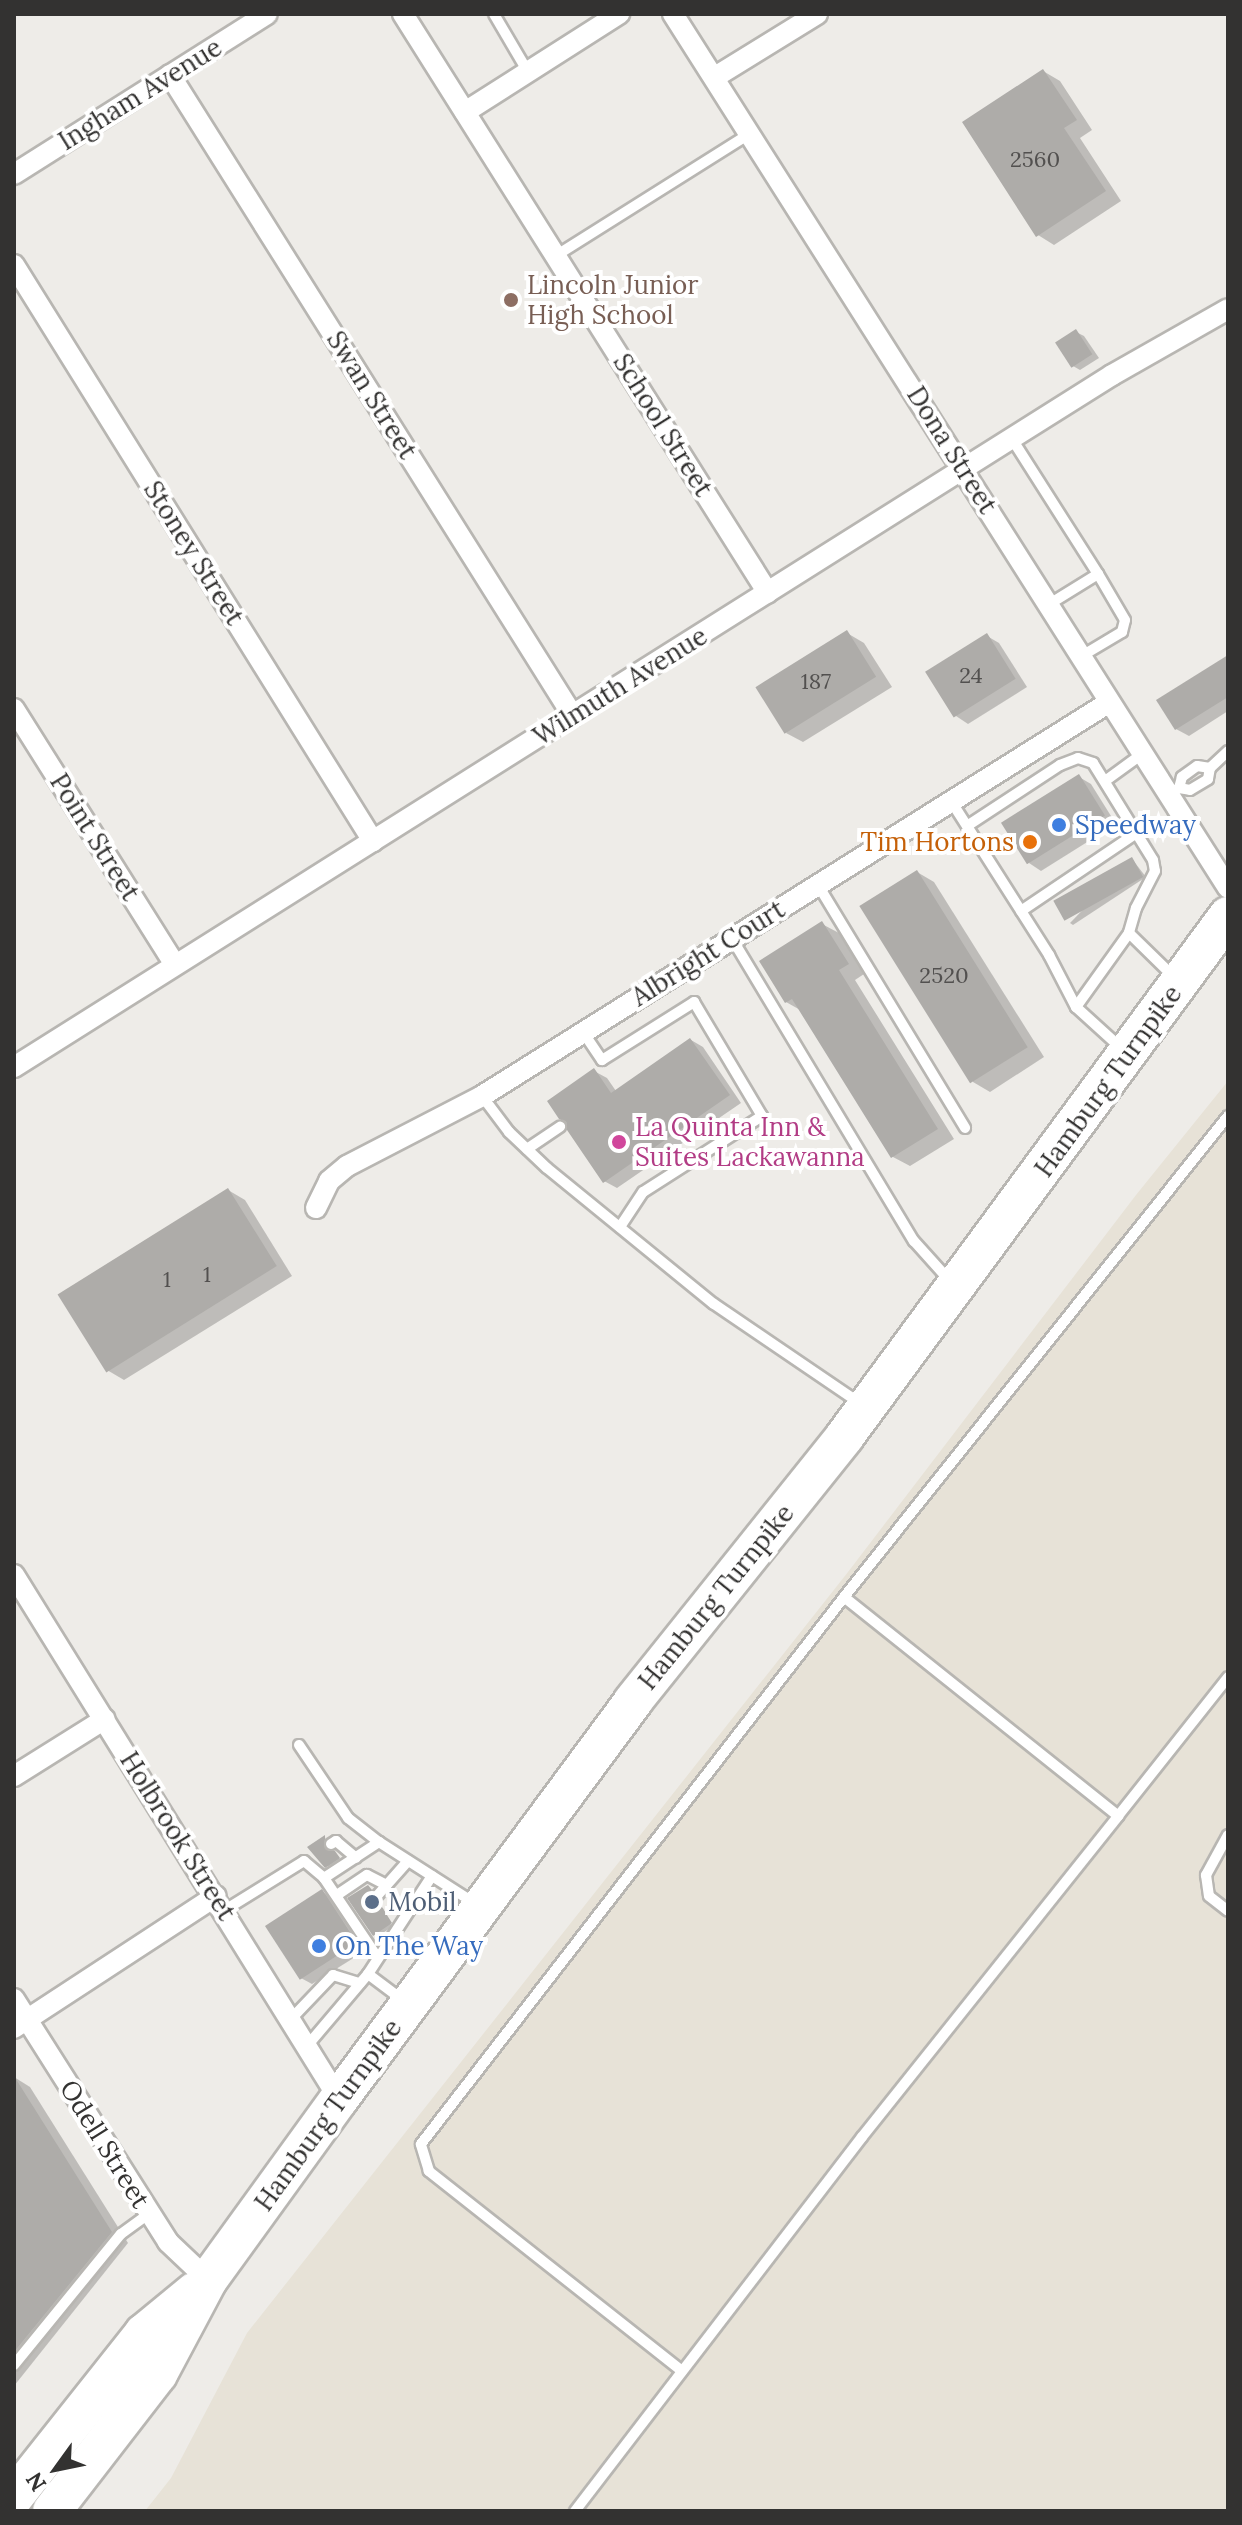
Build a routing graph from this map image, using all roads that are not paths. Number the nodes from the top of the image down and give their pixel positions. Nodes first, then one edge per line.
1 (267, 14) edge
2 (403, 14) edge
3 (494, 14) edge
4 (619, 14) edge
5 (673, 14) edge
6 (817, 14) edge
7 (528, 72) junction
8 (170, 75) junction
9 (715, 77) junction
10 (465, 112) junction
11 (751, 133) junction
12 (14, 174) edge
13 (557, 255) junction
14 (14, 265) edge
15 (1228, 309) edge
16 (1012, 439) junction
17 (964, 469) junction
18 (1098, 574) junction
19 (768, 593) junction
20 (1048, 605) junction
21 (1080, 657) junction
22 (1108, 703) junction
23 (14, 709) edge
24 (573, 716) junction
25 (1228, 751) edge
26 (1142, 754) junction
27 (1210, 768) junction
28 (1105, 781) junction
29 (1173, 791) junction
30 (951, 801) junction
31 (967, 826) junction
32 (1138, 832) junction
33 (373, 841) junction
34 (818, 885) junction
35 (1228, 888) edge
36 (1021, 911) junction
37 (1228, 916) edge
38 (1129, 933) junction
39 (731, 937) junction
40 (175, 965) junction
41 (1180, 983) junction
42 (1076, 1007) junction
43 (583, 1032) junction
44 (1129, 1055) junction
45 (14, 1067) edge
46 (482, 1096) junction
47 (1228, 1116) edge
48 (560, 1127) dead end
49 (965, 1128) dead end
50 (527, 1149) junction
51 (316, 1208) dead end
52 (620, 1227) junction
53 (956, 1287) junction
54 (866, 1408) junction
55 (14, 1575) edge
56 (844, 1597) junction
57 (1228, 1677) edge
58 (105, 1719) junction
59 (299, 1745) dead end
60 (14, 1776) edge
61 (1118, 1816) junction
62 (1228, 1835) edge
63 (379, 1842) junction
64 (331, 1844) dead end
65 (356, 1858) junction
66 (408, 1861) junction
67 (432, 1876) junction
68 (324, 1878) junction
69 (387, 1885) junction
70 (337, 1895) junction
71 (376, 1897) dead end
72 (220, 1903) junction
73 (481, 1907) junction
74 (1228, 1911) edge
75 (377, 1957) junction
76 (368, 1974) junction
77 (360, 1983) junction
78 (14, 1999) edge
79 (409, 2005) junction
80 (291, 2019) junction
81 (20, 2024) edge
82 (307, 2046) junction
83 (339, 2099) junction
84 (149, 2214) junction
85 (208, 2280) junction
86 (14, 2365) edge
87 (682, 2371) junction
88 (14, 2497) edge
89 (52, 2511) edge
90 (575, 2511) edge

1 - 8 street, Ingham Avenue
2 - 10 street, School Street
3 - 7 lane
4 - 7 street
5 - 9 street, Dona Street
6 - 9 street
7 - 10 street
8 - 12 street, Ingham Avenue
8 - 24 street, Swan Street
9 - 11 street, Dona Street
10 - 13 street, School Street
11 - 13 lane
11 - 17 street, Dona Street
13 - 19 street, School Street
14 - 33 street, Stoney Street
15 - 16 street, Wilmuth Avenue
16 - 17 street, Wilmuth Avenue
16 - 18 lane
17 - 19 street, Wilmuth Avenue
17 - 20 street, Dona Street
18 - 20 lane
18 - 21 lane
19 - 24 street, Wilmuth Avenue
20 - 21 street, Dona Street
21 - 22 street, Dona Street
22 - 26 street, Dona Street
22 - 30 street, Albright Court
23 - 40 street, Point Street
24 - 33 street, Wilmuth Avenue
25 - 27 lane
26 - 28 lane
26 - 29 street, Dona Street
27 - 29 lane
27 - 29 lane
28 - 31 lane
28 - 32 lane
29 - 35 street, Dona Street
30 - 31 lane
30 - 34 street, Albright Court
31 - 36 lane
32 - 36 lane
32 - 38 lane
33 - 40 street, Wilmuth Avenue
34 - 39 street, Albright Court
34 - 49 lane
36 - 42 lane
37 - 41 highway, Hamburg Turnpike
38 - 41 lane
38 - 42 lane
39 - 43 street, Albright Court
39 - 53 lane
40 - 45 street, Wilmuth Avenue
41 - 44 highway, Hamburg Turnpike
42 - 44 lane
43 - 46 street, Albright Court
43 - 52 lane
44 - 53 highway, Hamburg Turnpike
46 - 50 lane
46 - 51 street, Albright Court
47 - 56 lane
48 - 50 lane
50 - 52 lane
52 - 54 lane
53 - 54 highway, Hamburg Turnpike
54 - 73 highway, Hamburg Turnpike
55 - 58 street, Holbrook Street
56 - 61 lane
56 - 87 lane
57 - 61 lane
58 - 60 street
58 - 72 street, Holbrook Street
59 - 63 lane
61 - 87 lane
62 - 74 lane
63 - 65 lane
63 - 66 lane
64 - 65 lane
65 - 68 lane
66 - 67 lane
66 - 69 lane
67 - 73 lane
67 - 75 lane
68 - 70 lane
68 - 72 lane
69 - 70 lane
69 - 71 lane
70 - 75 lane
72 - 80 street, Holbrook Street
72 - 81 street
73 - 79 highway, Hamburg Turnpike
75 - 76 lane
76 - 77 lane
76 - 79 lane
77 - 80 lane
77 - 82 lane
78 - 81 street, Odell Street
79 - 83 highway, Hamburg Turnpike
80 - 82 street, Holbrook Street
81 - 84 street, Odell Street
82 - 83 street, Holbrook Street
83 - 85 highway, Hamburg Turnpike
84 - 85 street, Odell Street
84 - 86 lane
85 - 88 highway
85 - 89 highway
87 - 90 lane

